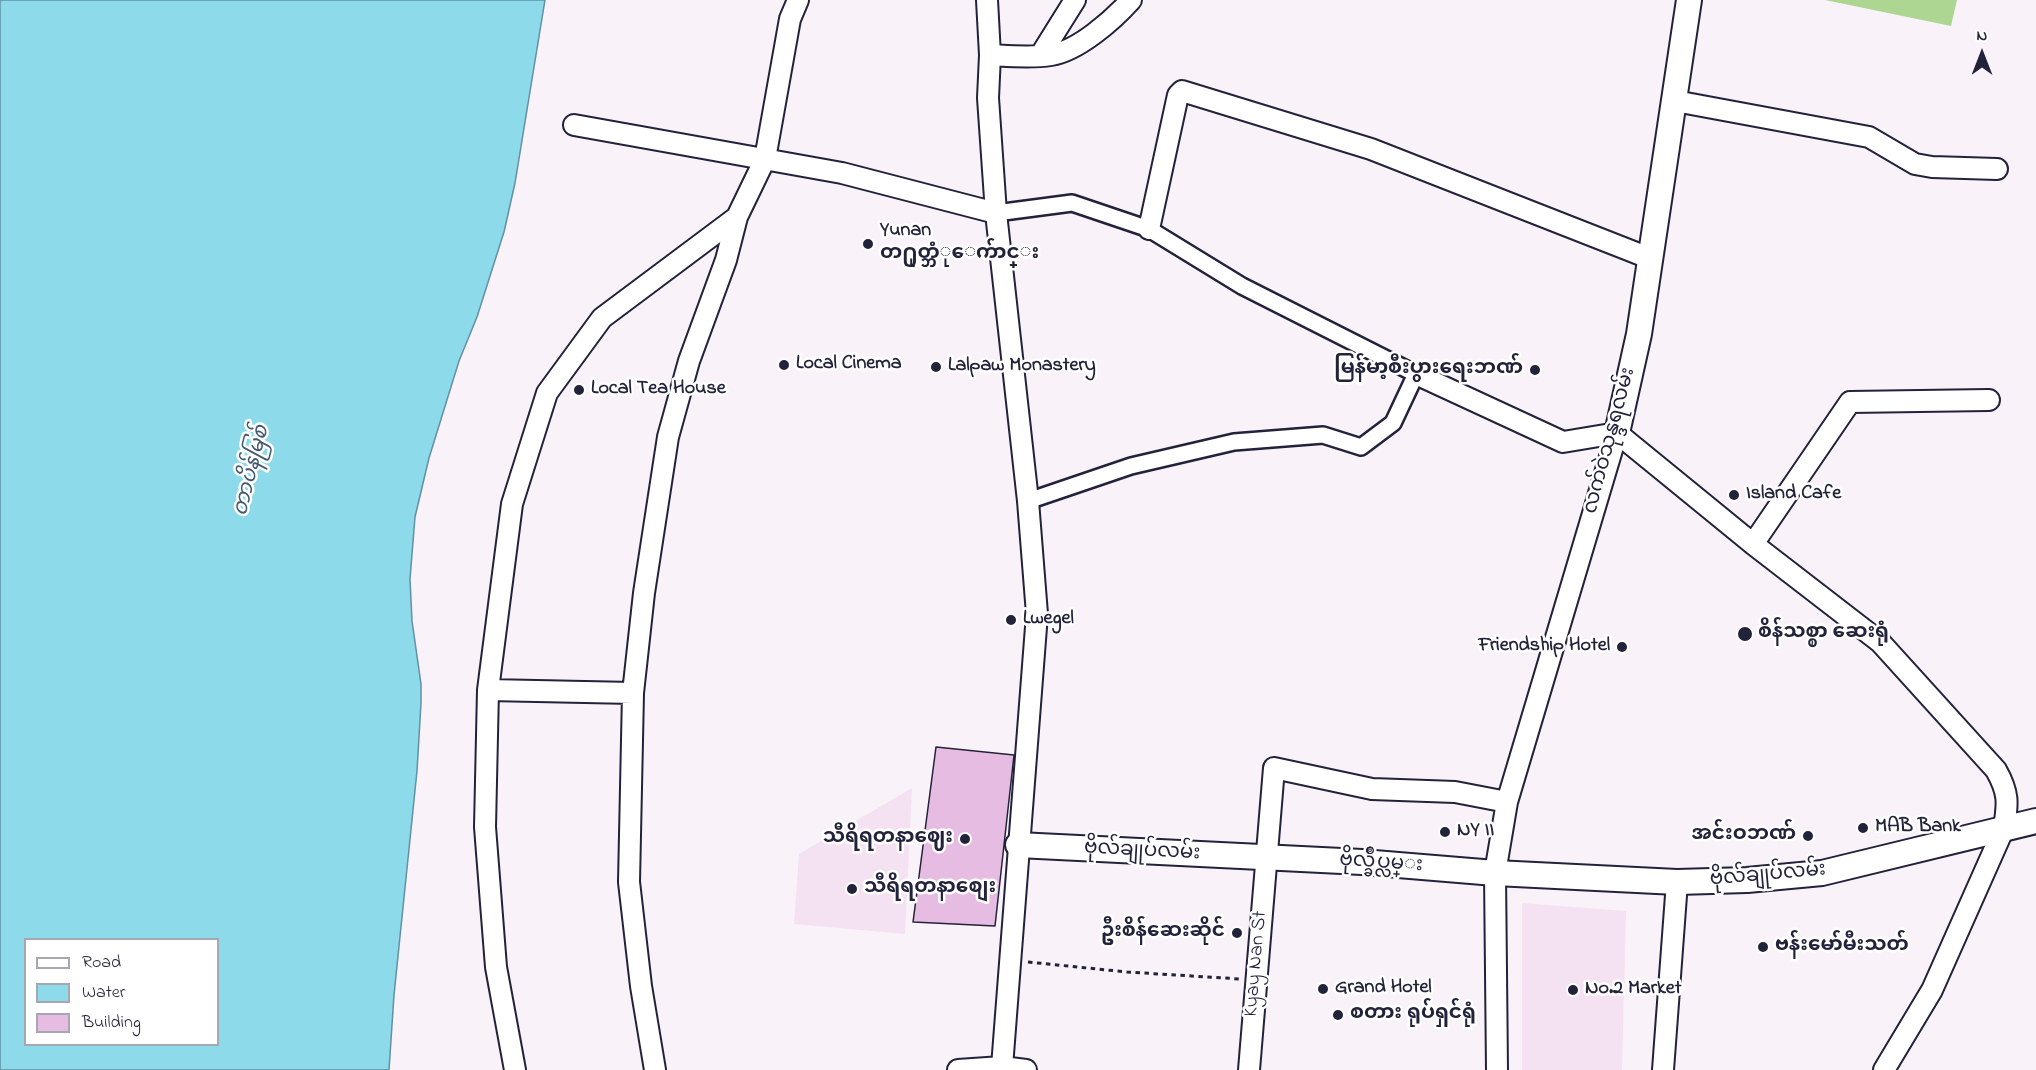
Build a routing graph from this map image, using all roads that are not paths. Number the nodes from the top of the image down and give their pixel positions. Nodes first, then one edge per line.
1 (798, 0) edge
2 (987, 0) edge
3 (1075, 0) edge
4 (1131, 0) edge
5 (1689, 0) edge
6 (990, 55) junction
7 (1040, 56) junction
8 (1675, 101) junction
9 (574, 124) dead end
10 (765, 159) junction
11 (1997, 169) dead end
12 (996, 213) junction
13 (737, 217) junction
14 (1149, 229) junction
15 (1649, 258) junction
16 (1416, 374) junction
17 (1989, 400) dead end
18 (1617, 433) junction
19 (1028, 501) junction
20 (1753, 543) junction
21 (488, 690) junction
22 (633, 693) junction
23 (1507, 802) junction
24 (2036, 821) edge
25 (2004, 828) junction
26 (1018, 845) junction
27 (1266, 858) junction
28 (1495, 873) junction
29 (1677, 882) junction
30 (1002, 1067) junction
31 (515, 1070) edge
32 (655, 1070) edge
33 (958, 1070) edge
34 (1026, 1070) edge
35 (1249, 1070) edge
36 (1497, 1070) edge
37 (1662, 1070) edge
38 (1884, 1070) edge

1 - 10 street
2 - 6 street
3 - 7 street
4 - 7 street
5 - 8 street, လက်ဝဲသုန္ဒရလမ်း
6 - 7 street
6 - 12 street
8 - 11 street
8 - 15 street, လက်ဝဲသုန္ဒရလမ်း
9 - 10 street
10 - 12 street
10 - 13 street
12 - 14 street
12 - 19 street
13 - 21 street
13 - 22 street
14 - 15 street
14 - 16 street
15 - 18 street, လက်ဝဲသုန္ဒရလမ်း
16 - 18 street
16 - 19 street
17 - 20 street
18 - 20 street
18 - 23 street, လက်ဝဲသုန္ဒရလမ်း
19 - 26 street
20 - 25 street
21 - 22 street
21 - 31 street
22 - 32 street
23 - 27 street, Kyay Nan St
23 - 28 street, လက်ဝဲသုန္ဒရလမ်း
24 - 25 street, ဗိုလ်ချုပ်လမ်း
25 - 29 street, ဗိုလ်ချုပ်လမ်း
25 - 38 street
26 - 27 street, ဗိုလ်ချုပ်လမ်း
26 - 30 street
27 - 28 street, ဗိုလ္ခ်ဳပ္လမ္း
27 - 35 street, Kyay Nan St
28 - 29 street, ဗိုလ်ချုပ်လမ်း
28 - 36 street, လက်ဝဲသုန္ဒရလမ်း
29 - 37 street
30 - 33 street
30 - 34 street

